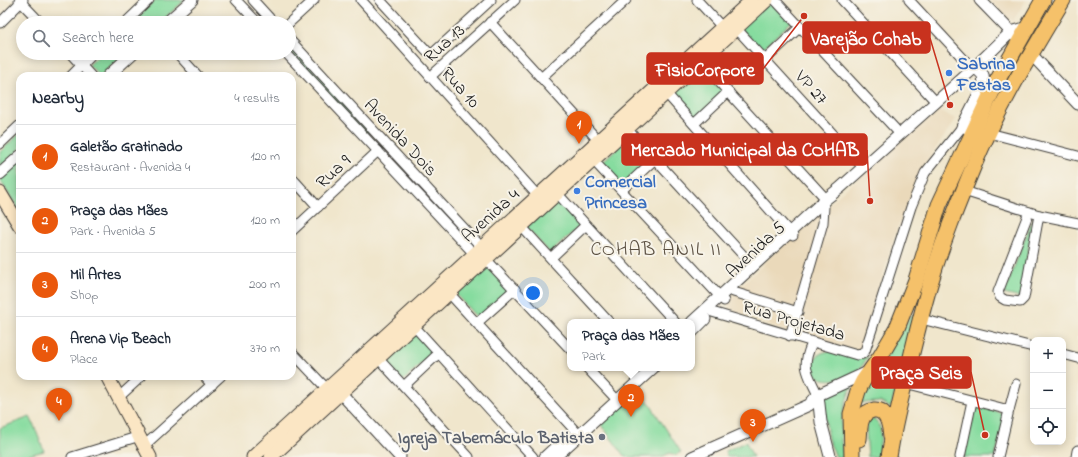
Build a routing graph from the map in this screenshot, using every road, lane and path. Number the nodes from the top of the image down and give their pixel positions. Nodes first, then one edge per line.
1 (149, 0) edge
2 (192, 0) edge
3 (236, 0) edge
4 (253, 0) edge
5 (314, 0) edge
6 (361, 0) edge
7 (380, 0) edge
8 (491, 0) edge
9 (515, 0) edge
10 (626, 0) edge
11 (697, 0) edge
12 (752, 0) edge
13 (767, 0) edge
14 (776, 0) edge
15 (842, 0) edge
16 (909, 0) edge
17 (980, 0) edge
18 (1043, 0) edge
19 (1063, 0) edge
20 (21, 1) edge
21 (35, 16) edge
22 (132, 16) edge
23 (174, 16) edge
24 (251, 16) edge
25 (268, 16) edge
26 (296, 17) edge
27 (490, 22) junction
28 (0, 23) edge
29 (722, 27) junction
30 (800, 27) junction
31 (736, 28) junction
32 (1015, 37) junction
33 (712, 44) junction
34 (296, 47) edge
35 (1031, 54) junction
36 (77, 60) edge
37 (87, 60) edge
38 (125, 60) edge
39 (183, 60) edge
40 (293, 60) edge
41 (765, 60) junction
42 (700, 61) junction
43 (82, 65) junction
44 (973, 69) junction
45 (75, 72) edge
46 (88, 72) edge
47 (112, 72) edge
48 (194, 72) edge
49 (430, 77) junction
50 (541, 78) junction
51 (728, 92) junction
52 (666, 93) junction
53 (936, 102) junction
54 (1078, 103) edge
55 (641, 109) junction
56 (694, 124) junction
57 (627, 128) junction
58 (16, 129) edge
59 (968, 130) junction
60 (989, 133) junction
61 (900, 134) junction
62 (598, 140) junction
63 (0, 144) edge
64 (378, 151) junction
65 (1078, 156) edge
66 (655, 159) junction
67 (16, 160) edge
68 (594, 160) junction
69 (864, 167) junction
70 (0, 174) edge
71 (570, 174) junction
72 (296, 182) edge
73 (622, 190) junction
74 (964, 191) junction
75 (0, 193) edge
76 (557, 193) junction
77 (538, 196) junction
78 (825, 203) junction
79 (318, 207) junction
80 (1029, 212) junction
81 (1039, 215) junction
82 (16, 219) edge
83 (1078, 223) edge
84 (586, 225) junction
85 (296, 226) edge
86 (521, 226) junction
87 (791, 234) junction
88 (483, 256) junction
89 (551, 258) junction
90 (753, 266) junction
91 (515, 290) junction
92 (449, 293) junction
93 (726, 295) junction
94 (712, 312) junction
95 (798, 312) junction
96 (606, 319) edge
97 (673, 319) edge
98 (921, 319) junction
99 (695, 320) edge
100 (477, 324) junction
101 (414, 326) junction
102 (695, 329) edge
103 (790, 336) junction
104 (812, 343) junction
105 (567, 346) edge
106 (1030, 346) edge
107 (439, 353) junction
108 (374, 354) junction
109 (1066, 355) edge
110 (296, 356) edge
111 (1078, 358) edge
112 (590, 371) edge
113 (646, 371) edge
114 (870, 371) junction
115 (109, 380) edge
116 (138, 380) edge
117 (208, 380) edge
118 (217, 380) edge
119 (905, 383) junction
120 (1016, 384) dead end
121 (212, 385) junction
122 (404, 386) junction
123 (333, 389) junction
124 (818, 395) junction
125 (119, 397) junction
126 (615, 398) junction
127 (972, 401) junction
128 (808, 405) junction
129 (1009, 410) junction
130 (577, 432) junction
131 (145, 446) edge
132 (1078, 451) edge
133 (263, 455) edge
134 (889, 455) edge
135 (72, 457) edge
136 (400, 457) edge
137 (469, 457) edge
138 (533, 457) edge
139 (545, 457) edge
140 (555, 457) edge
141 (692, 457) edge
142 (830, 457) edge
143 (852, 457) edge
144 (858, 457) edge
145 (960, 457) edge
146 (998, 457) edge
147 (1077, 457) edge

1 - 22 street
2 - 23 street
3 - 24 street
4 - 25 street
5 - 26 street
6 - 49 street, Rua 10
7 - 8 street
9 - 27 street, Rua 13
10 - 50 street
11 - 29 street
12 - 29 main road, Avenida 4
13 - 31 main road, Avenida 4
14 - 30 street
15 - 53 street
16 - 44 street
17 - 32 street
18 - 32 main road
19 - 35 main road
20 - 21 street
20 - 28 street
27 - 49 street, Rua 13
27 - 50 street
29 - 33 main road, Avenida 4
30 - 41 street
30 - 61 street
31 - 33 main road, Avenida 4
31 - 41 street, VP 27
32 - 44 street, Avenida 5
32 - 59 main road
33 - 42 main road, Avenida 4
33 - 55 main road, Avenida 4
34 - 88 street, Avenida Dois
35 - 54 street
35 - 60 main road
36 - 43 street
37 - 43 street
38 - 47 street
39 - 48 street
40 - 64 street, Avenida Dois
41 - 69 street, VP 27
42 - 51 street
42 - 52 main road, Avenida 4
43 - 45 street
43 - 46 street
44 - 53 street, Avenida 5
44 - 59 street
49 - 77 street, Rua 10
50 - 62 street
51 - 56 street
51 - 78 street
52 - 55 main road, Avenida 4
52 - 56 street
53 - 61 street, Avenida 5
55 - 57 main road, Avenida 4
55 - 62 main road, Avenida 4
56 - 87 street
57 - 66 street
57 - 68 main road, Avenida 4
58 - 63 street
59 - 104 street, Rua Projetada
59 - 114 main road
60 - 65 street
60 - 74 main road
61 - 69 street, Avenida 5
62 - 71 main road, Avenida 4
64 - 79 street, Rua 9
64 - 88 street, Avenida Dois
66 - 73 street
66 - 90 street
67 - 70 street
68 - 71 main road, Avenida 4
68 - 73 street
69 - 78 street, Avenida 5
71 - 76 main road, Avenida 4
71 - 77 main road, Avenida 4
72 - 79 street
73 - 93 street
74 - 80 street
74 - 98 main road
75 - 82 main road
76 - 84 street
76 - 86 main road, Avenida 4
77 - 88 main road, Avenida 4
78 - 87 street, Avenida 5
78 - 95 street
79 - 85 street, Rua 9
80 - 81 street
80 - 81 street
81 - 83 street
84 - 89 street
84 - 97 street
86 - 88 main road, Avenida 4
86 - 89 street
87 - 90 street, Avenida 5
87 - 93 street, Avenida 5
88 - 91 street
88 - 92 main road, Avenida 4
88 - 108 main road, Avenida 4
89 - 96 street
90 - 93 street, Avenida 5
91 - 100 street
91 - 105 street
92 - 100 street
92 - 101 main road, Avenida 4
93 - 94 street, Avenida 5
93 - 95 street
93 - 99 street, Avenida 5
94 - 102 street, Avenida 5
94 - 103 street, Rua Projetada
95 - 103 street
98 - 106 street
98 - 119 main road
100 - 130 street
101 - 107 street
101 - 108 main road, Avenida 4
103 - 104 street, Rua Projetada
104 - 124 street
107 - 122 street
107 - 138 street
108 - 122 street
108 - 123 main road, Avenida 4
109 - 111 street
110 - 123 street
112 - 126 street
113 - 126 street
114 - 124 street
114 - 143 main road
115 - 125 main road
116 - 125 street
117 - 121 street
118 - 121 street
119 - 127 street
119 - 134 main road
120 - 129 street
121 - 131 street
122 - 137 street
123 - 133 main road, Avenida 4
123 - 136 street
124 - 128 street
124 - 142 street
125 - 131 main road
126 - 130 street
127 - 129 street
127 - 145 street
128 - 141 street
128 - 142 street
129 - 146 street
130 - 139 street
130 - 140 street
131 - 135 street
132 - 147 street
134 - 144 main road

